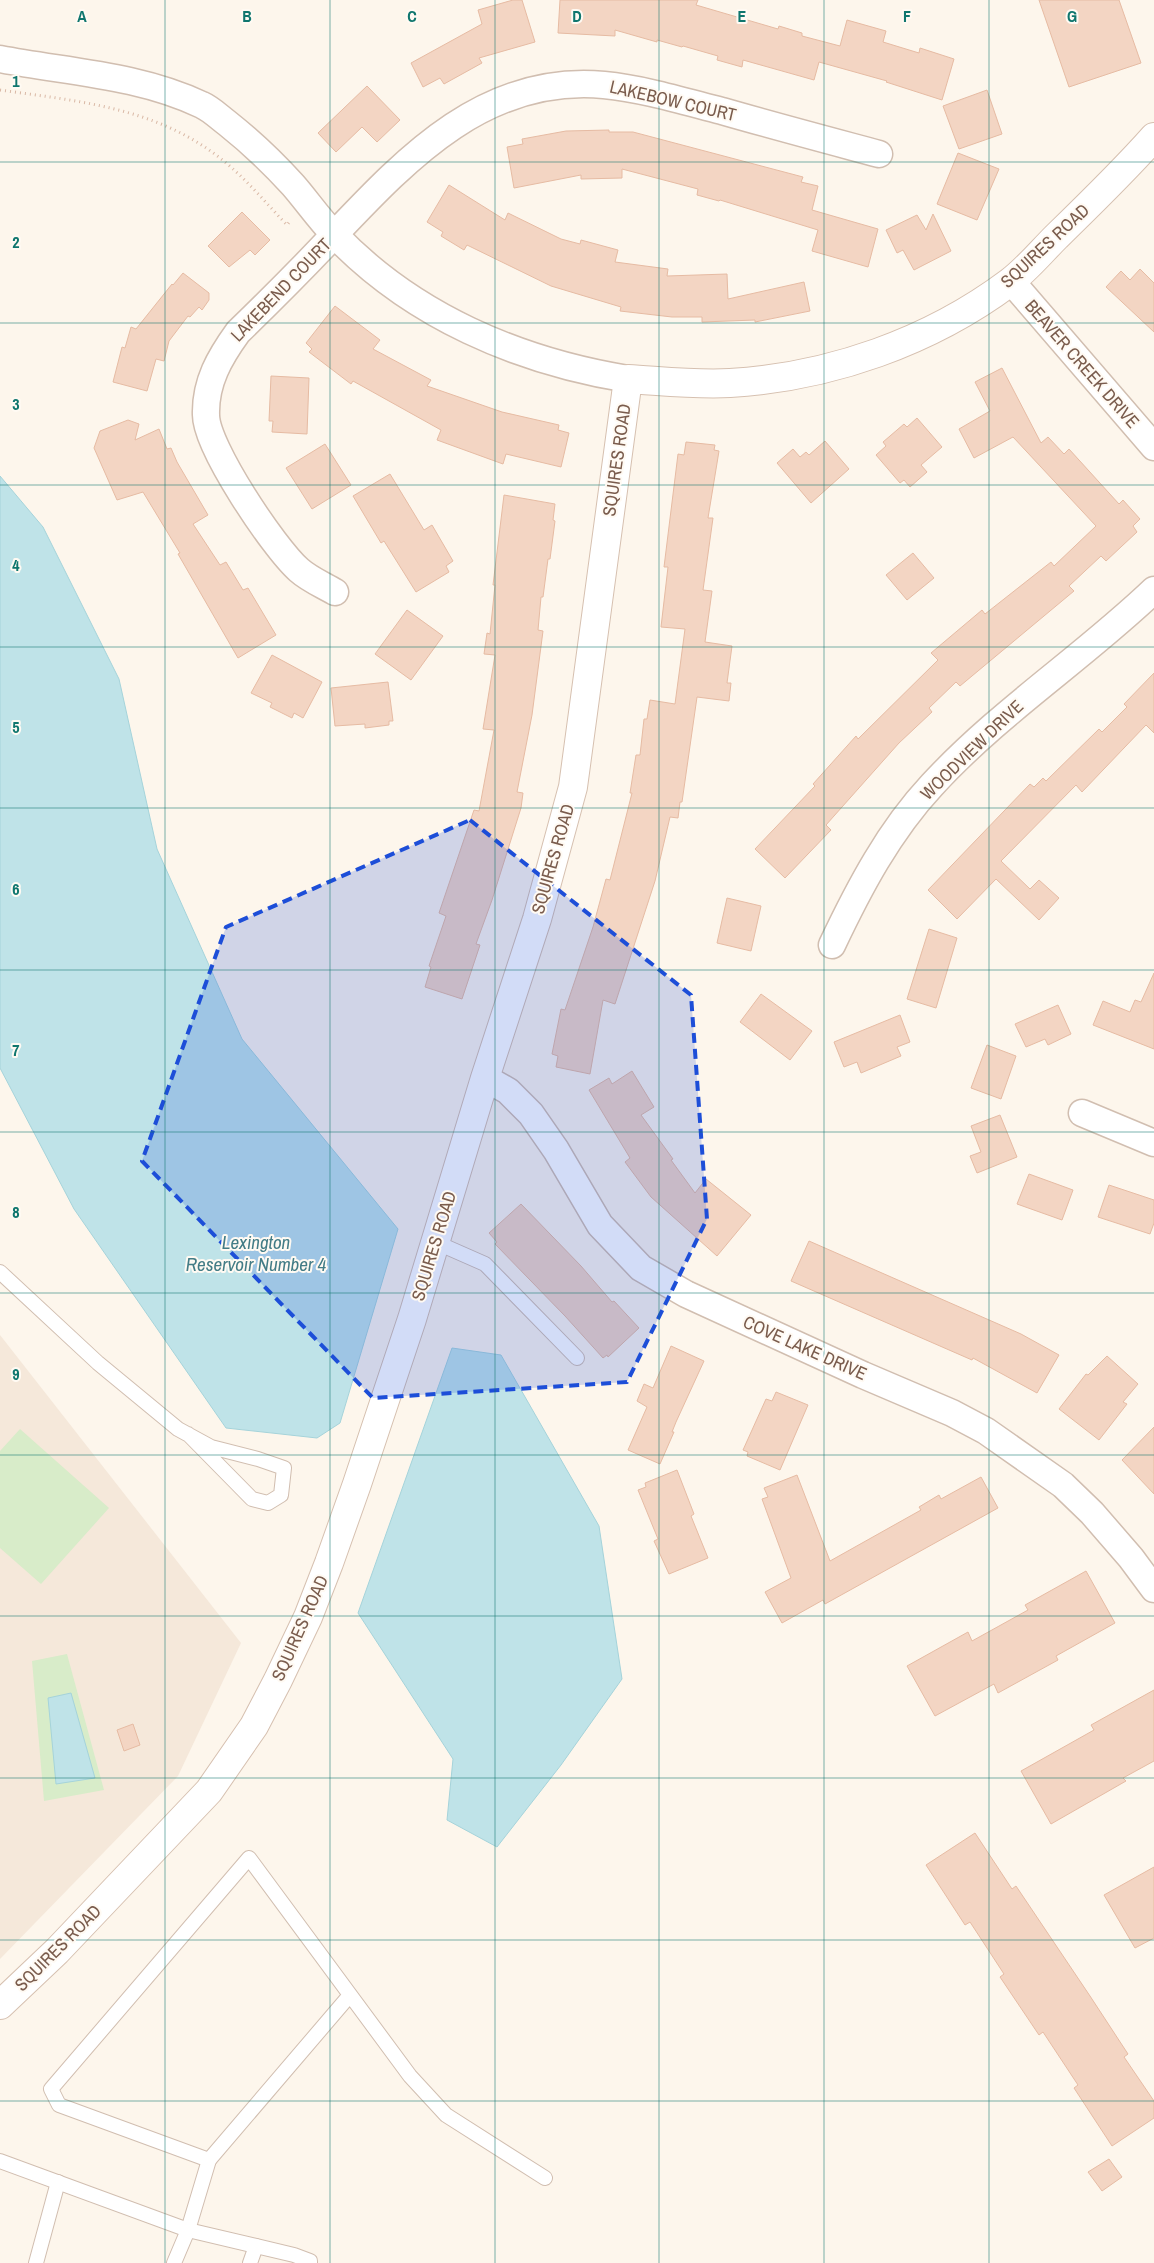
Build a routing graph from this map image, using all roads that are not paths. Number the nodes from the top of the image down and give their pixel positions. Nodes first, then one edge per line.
1 (0, 59) edge
2 (1154, 137) edge
3 (879, 154) dead end
4 (334, 234) junction
5 (1011, 281) junction
6 (628, 379) junction
7 (1154, 447) edge
8 (1154, 590) edge
9 (335, 592) dead end
10 (832, 945) dead end
11 (484, 1078) junction
12 (1082, 1113) dead end
13 (1154, 1143) edge
14 (435, 1242) junction
15 (0, 1272) edge
16 (577, 1358) dead end
17 (188, 1434) junction
18 (1154, 1589) edge
19 (350, 1995) junction
20 (0, 2005) edge
21 (209, 2160) junction
22 (0, 2161) edge
23 (545, 2178) dead end
24 (58, 2182) junction
25 (188, 2230) junction
26 (256, 2246) junction
27 (36, 2263) edge
28 (174, 2263) edge
29 (250, 2263) edge
30 (310, 2263) edge

1 - 4 street, SQUIRES ROAD
2 - 5 street, SQUIRES ROAD
3 - 4 street, LAKEBOW COURT
4 - 6 street, SQUIRES ROAD
4 - 9 street, LAKEBEND COURT
5 - 6 street, SQUIRES ROAD
5 - 7 street, BEAVER CREEK DRIVE
6 - 11 street, SQUIRES ROAD
8 - 10 street, WOODVIEW DRIVE
11 - 14 street, SQUIRES ROAD
11 - 18 street, COVE LAKE DRIVE
12 - 13 street
14 - 16 lane
14 - 20 street, SQUIRES ROAD
15 - 17 lane
17 - 17 lane
19 - 21 lane
19 - 21 lane
19 - 23 lane
21 - 25 lane
22 - 24 lane
24 - 25 lane
24 - 27 lane
25 - 26 lane
25 - 28 lane
26 - 29 lane
26 - 30 lane

